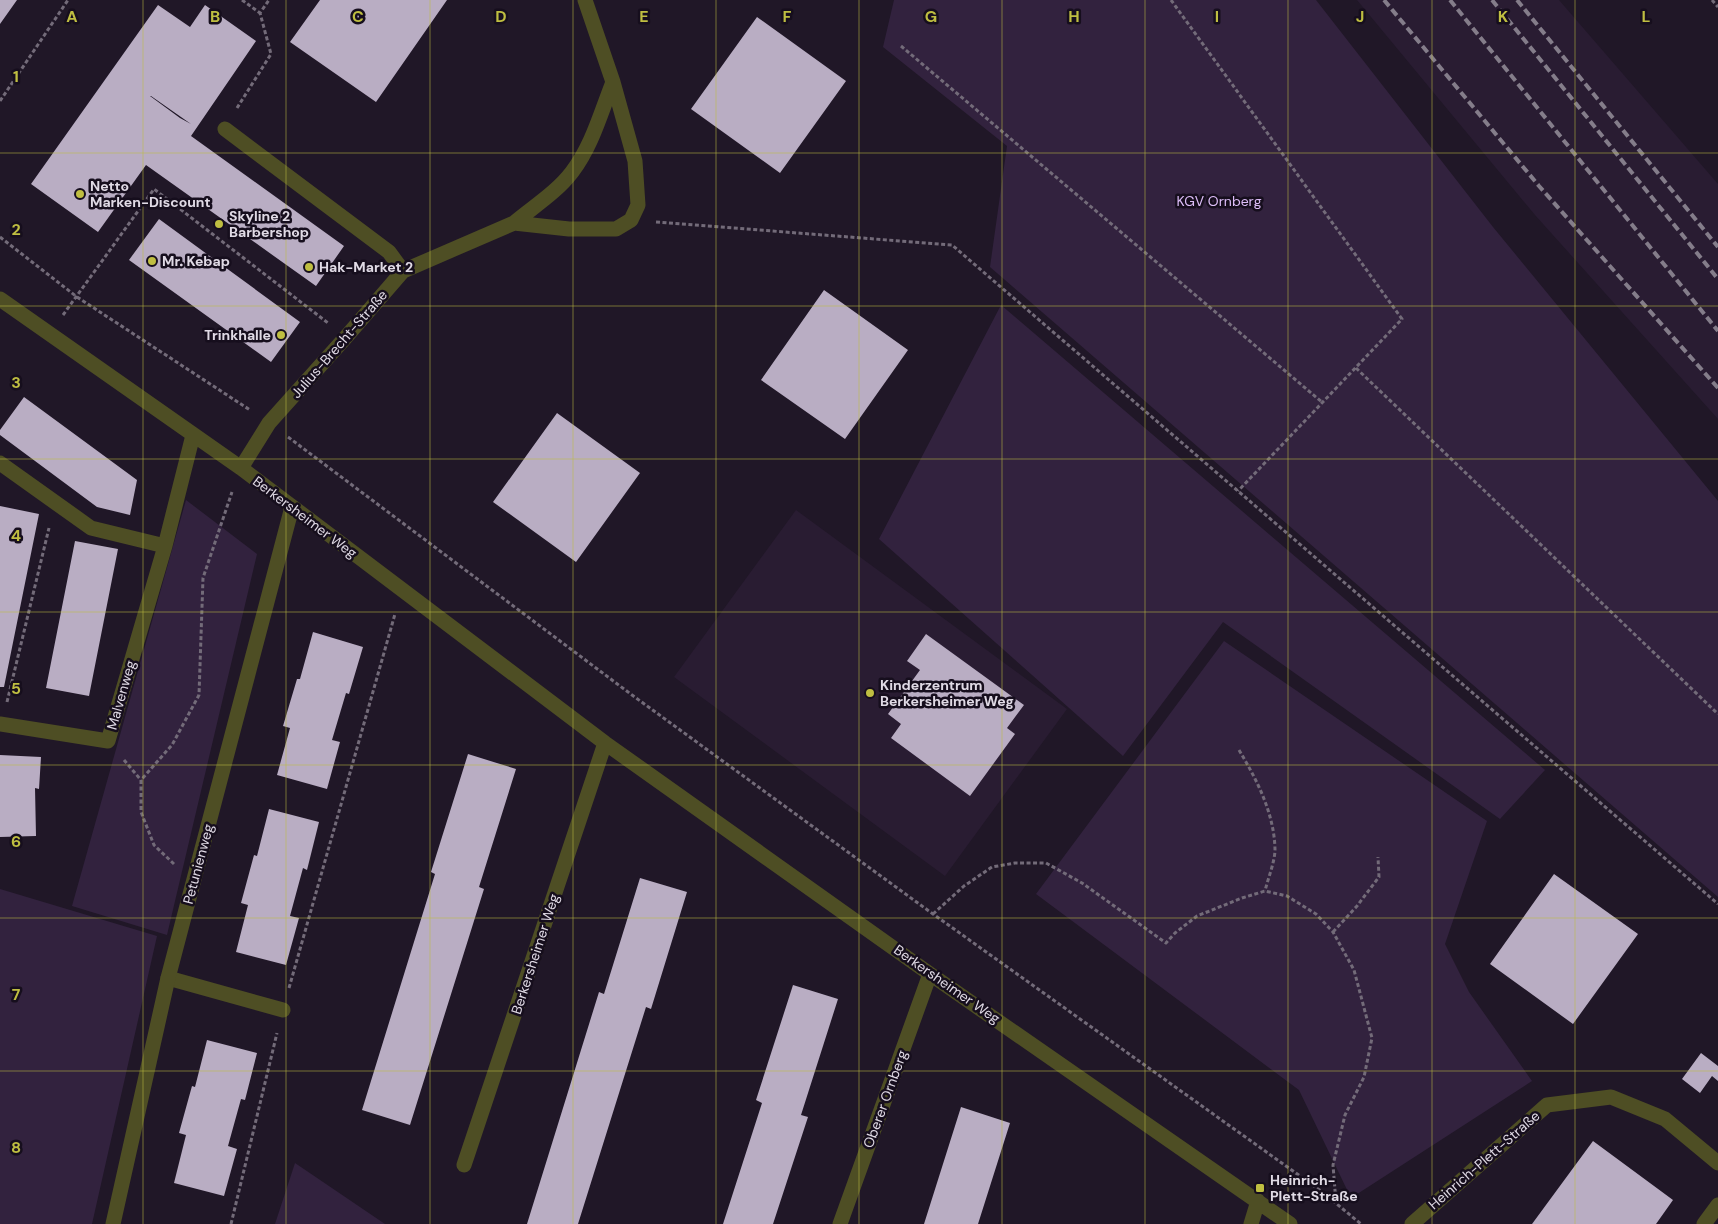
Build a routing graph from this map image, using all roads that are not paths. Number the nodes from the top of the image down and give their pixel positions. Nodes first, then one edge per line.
1 (584, 0) edge
2 (613, 82) junction
3 (225, 129) road end
4 (514, 223) junction
5 (402, 271) junction
6 (0, 298) edge
7 (193, 435) junction
8 (0, 463) edge
9 (240, 468) junction
10 (292, 507) junction
11 (165, 546) junction
12 (1, 724) edge
13 (605, 743) junction
14 (930, 974) junction
15 (168, 978) junction
16 (283, 1010) road end
17 (1718, 1163) edge
18 (464, 1165) dead end
19 (1258, 1201) junction
20 (1718, 1205) edge
21 (113, 1224) edge
22 (840, 1224) edge
23 (1251, 1224) edge
24 (1290, 1224) edge
25 (1412, 1224) edge
26 (1704, 1224) edge

1 - 2 street
2 - 4 street, Julius-Brecht-Straße
2 - 4 street, Julius-Brecht-Straße
3 - 5 street
4 - 5 street, Julius-Brecht-Straße
5 - 9 street, Julius-Brecht-Straße
6 - 7 street, Berkersheimer Weg
7 - 9 street, Berkersheimer Weg
7 - 11 street, Malvenweg
8 - 11 street
9 - 10 street, Berkersheimer Weg
10 - 13 street, Berkersheimer Weg
10 - 15 street, Petunienweg
11 - 12 street, Malvenweg
13 - 14 street, Berkersheimer Weg
13 - 18 street, Berkersheimer Weg
14 - 19 street, Berkersheimer Weg
14 - 22 street, Oberer Ornberg
15 - 16 street
15 - 21 street, Petunienweg
17 - 25 street, Heinrich-Plett-Straße
19 - 23 street
19 - 24 street, Berkersheimer Weg
20 - 26 street

